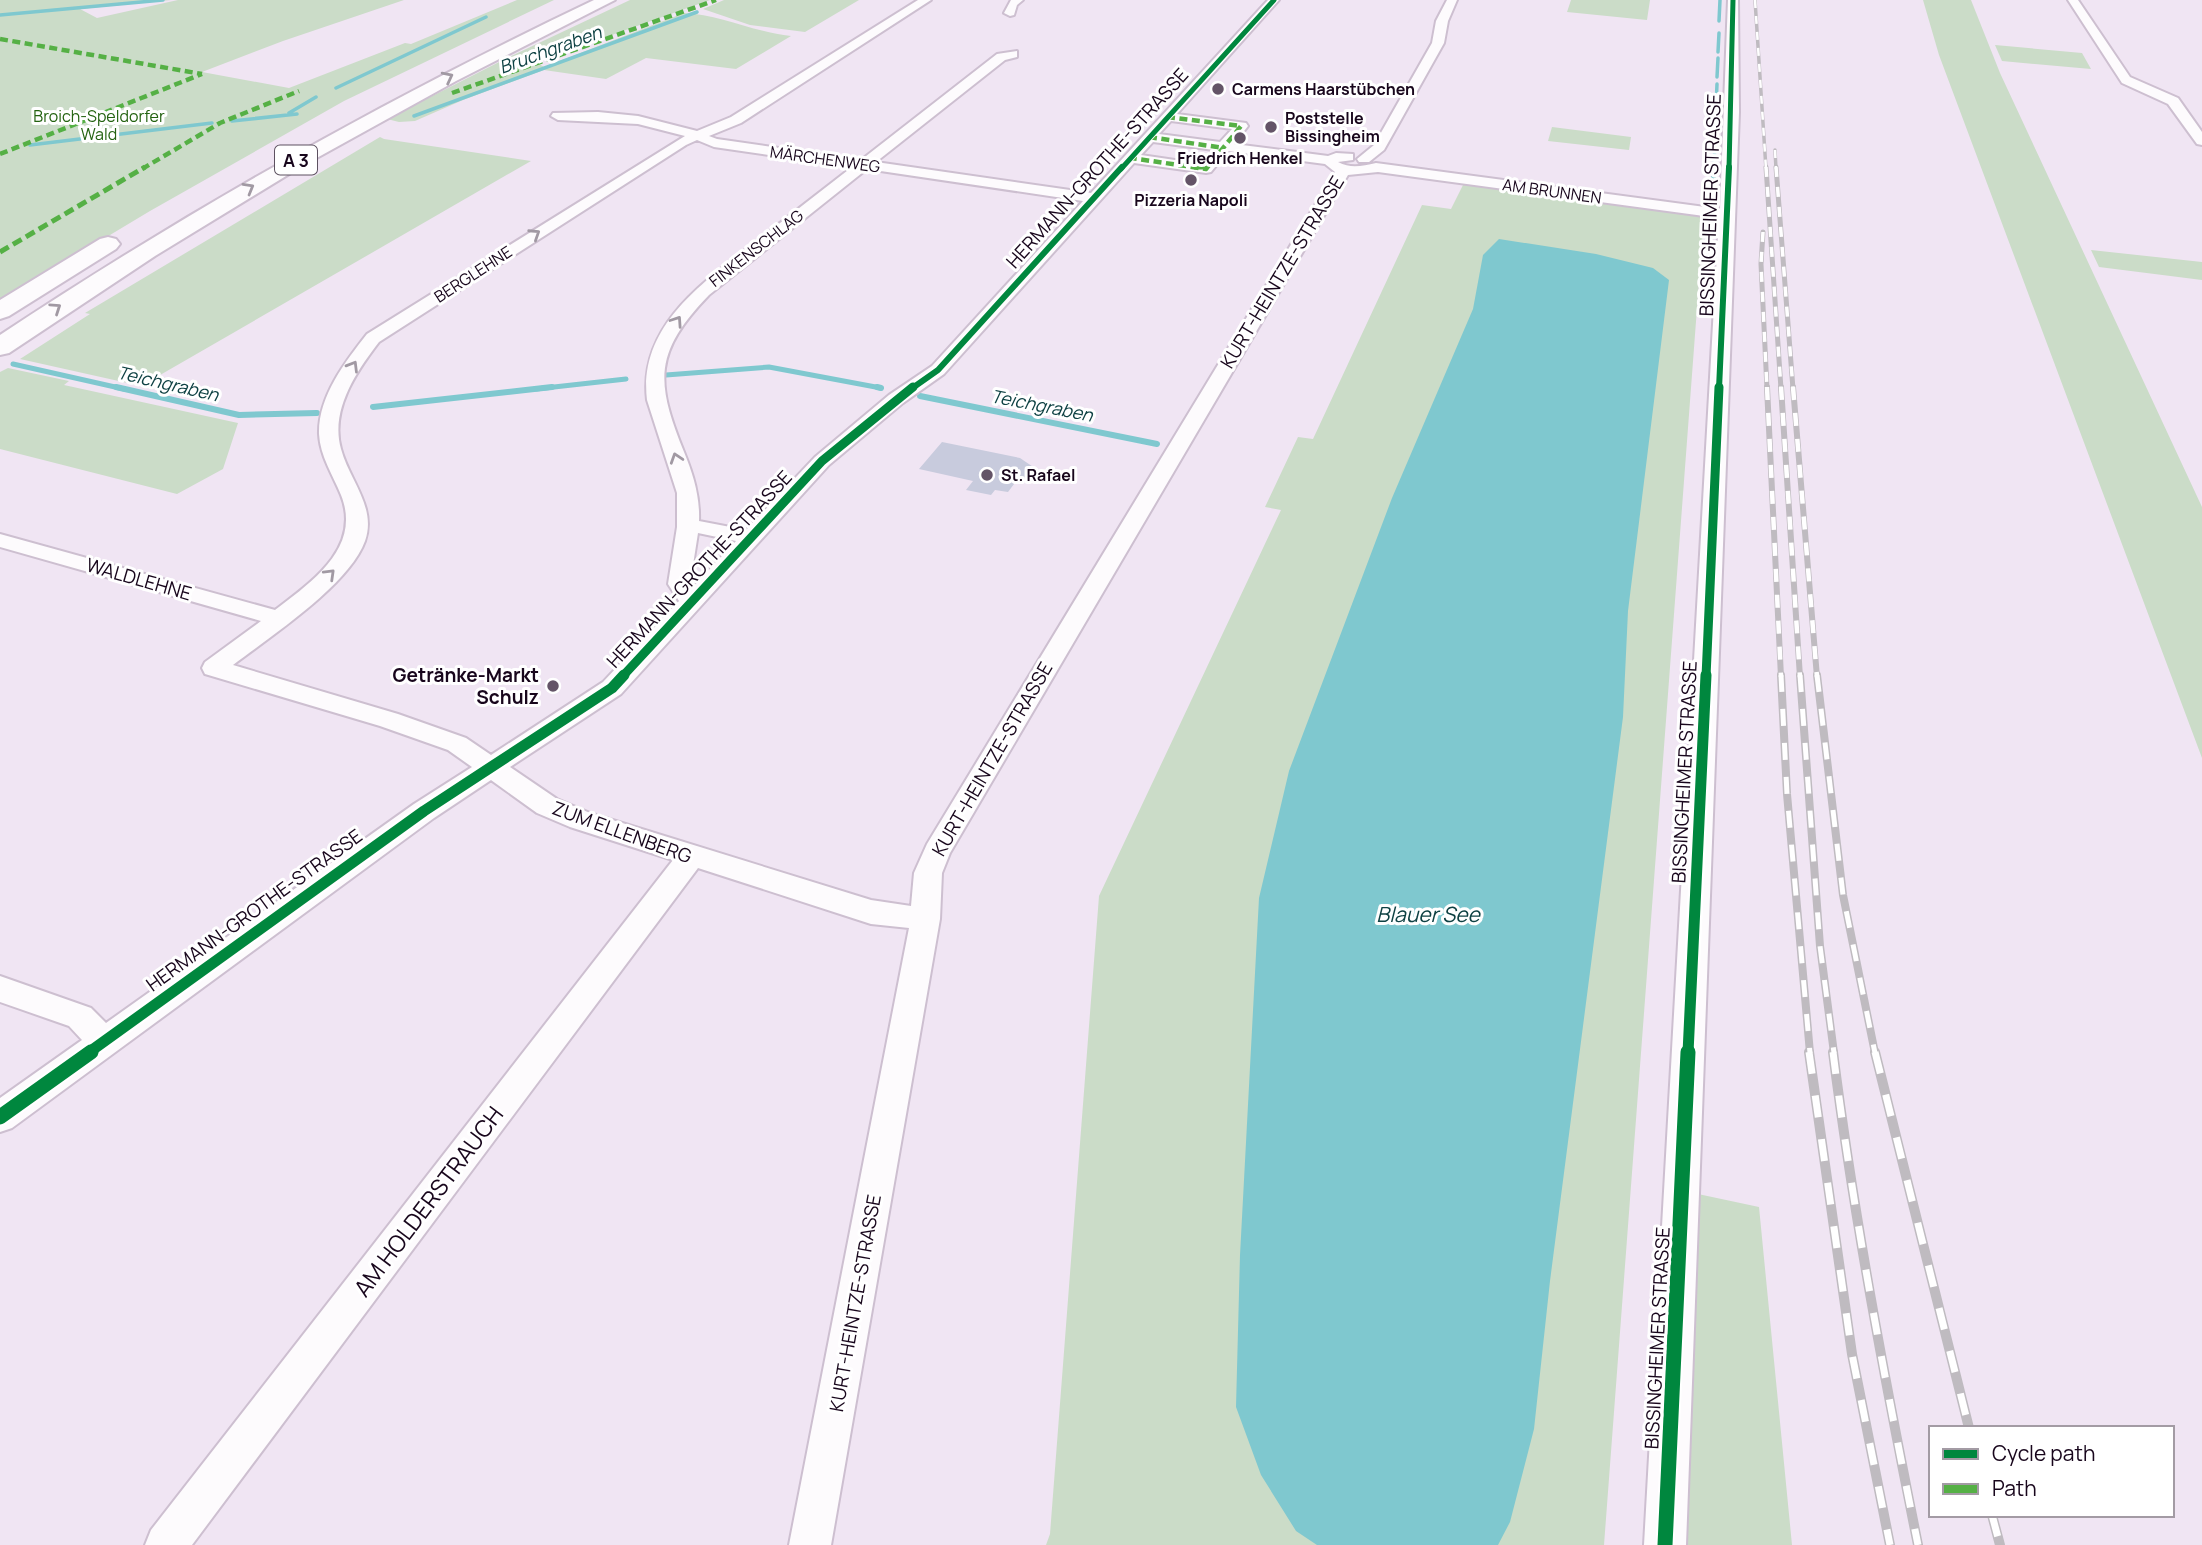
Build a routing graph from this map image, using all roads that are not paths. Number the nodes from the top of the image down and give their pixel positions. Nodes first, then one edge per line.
1 (575, 0) edge
2 (607, 0) edge
3 (926, 0) edge
4 (1018, 0) edge
5 (1274, 0) edge
6 (1452, 0) edge
7 (1733, 0) edge
8 (2073, 0) edge
9 (1010, 13) dead end
10 (1013, 54) dead end
11 (350, 108) dead end
12 (558, 116) dead end
13 (1167, 117) junction
14 (699, 134) junction
15 (1149, 137) junction
16 (2202, 141) edge
17 (1224, 148) junction
18 (1131, 158) junction
19 (862, 164) junction
20 (1354, 164) junction
21 (1094, 198) junction
22 (1727, 215) junction
23 (125, 234) dead end
24 (0, 311) edge
25 (0, 347) edge
26 (687, 525) junction
27 (751, 537) junction
28 (0, 540) edge
29 (691, 601) junction
30 (278, 618) junction
31 (214, 668) joint
32 (493, 768) junction
33 (691, 857) junction
34 (925, 919) junction
35 (0, 989) edge
36 (103, 1040) junction
37 (0, 1117) edge
38 (166, 1545) edge
39 (810, 1545) edge
40 (1665, 1545) edge

1 - 11 highway
25 -> 2 highway, A 3
3 - 14 street, BERGLEHNE
4 - 9 street
5 - 13 street, HERMANN-GROTHE-STRASSE
6 - 20 street, KURT-HEINTZE-STRASSE
7 - 22 street, BISSINGHEIMER STRASSE
8 - 16 street
10 - 19 street, FINKENSCHLAG
12 - 14 street, MÄRCHENWEG
13 - 15 street, HERMANN-GROTHE-STRASSE
13 - 17 street
14 - 19 street, MÄRCHENWEG
30 -> 14 street, BERGLEHNE
15 - 17 street, AM BRUNNEN
15 - 18 street, HERMANN-GROTHE-STRASSE
17 - 18 street
17 - 20 street, AM BRUNNEN
18 - 21 street, HERMANN-GROTHE-STRASSE
19 - 21 street, MÄRCHENWEG
26 -> 19 street, FINKENSCHLAG
20 - 22 street, AM BRUNNEN
20 - 34 street, KURT-HEINTZE-STRASSE
21 - 27 street, HERMANN-GROTHE-STRASSE
22 - 40 street, BISSINGHEIMER STRASSE
23 - 24 highway
26 - 27 street
26 - 29 street, FINKENSCHLAG
27 - 29 street, HERMANN-GROTHE-STRASSE
28 - 30 street, WALDLEHNE
29 - 32 street, HERMANN-GROTHE-STRASSE
30 - 31 street, BERGLEHNE
31 - 32 street, ZUM ELLENBERG
32 - 33 street, ZUM ELLENBERG
32 - 36 street, HERMANN-GROTHE-STRASSE
33 - 34 street, ZUM ELLENBERG
33 - 38 street, AM HOLDERSTRAUCH
34 - 39 street, KURT-HEINTZE-STRASSE
35 - 36 street
36 - 37 street, HERMANN-GROTHE-STRASSE

